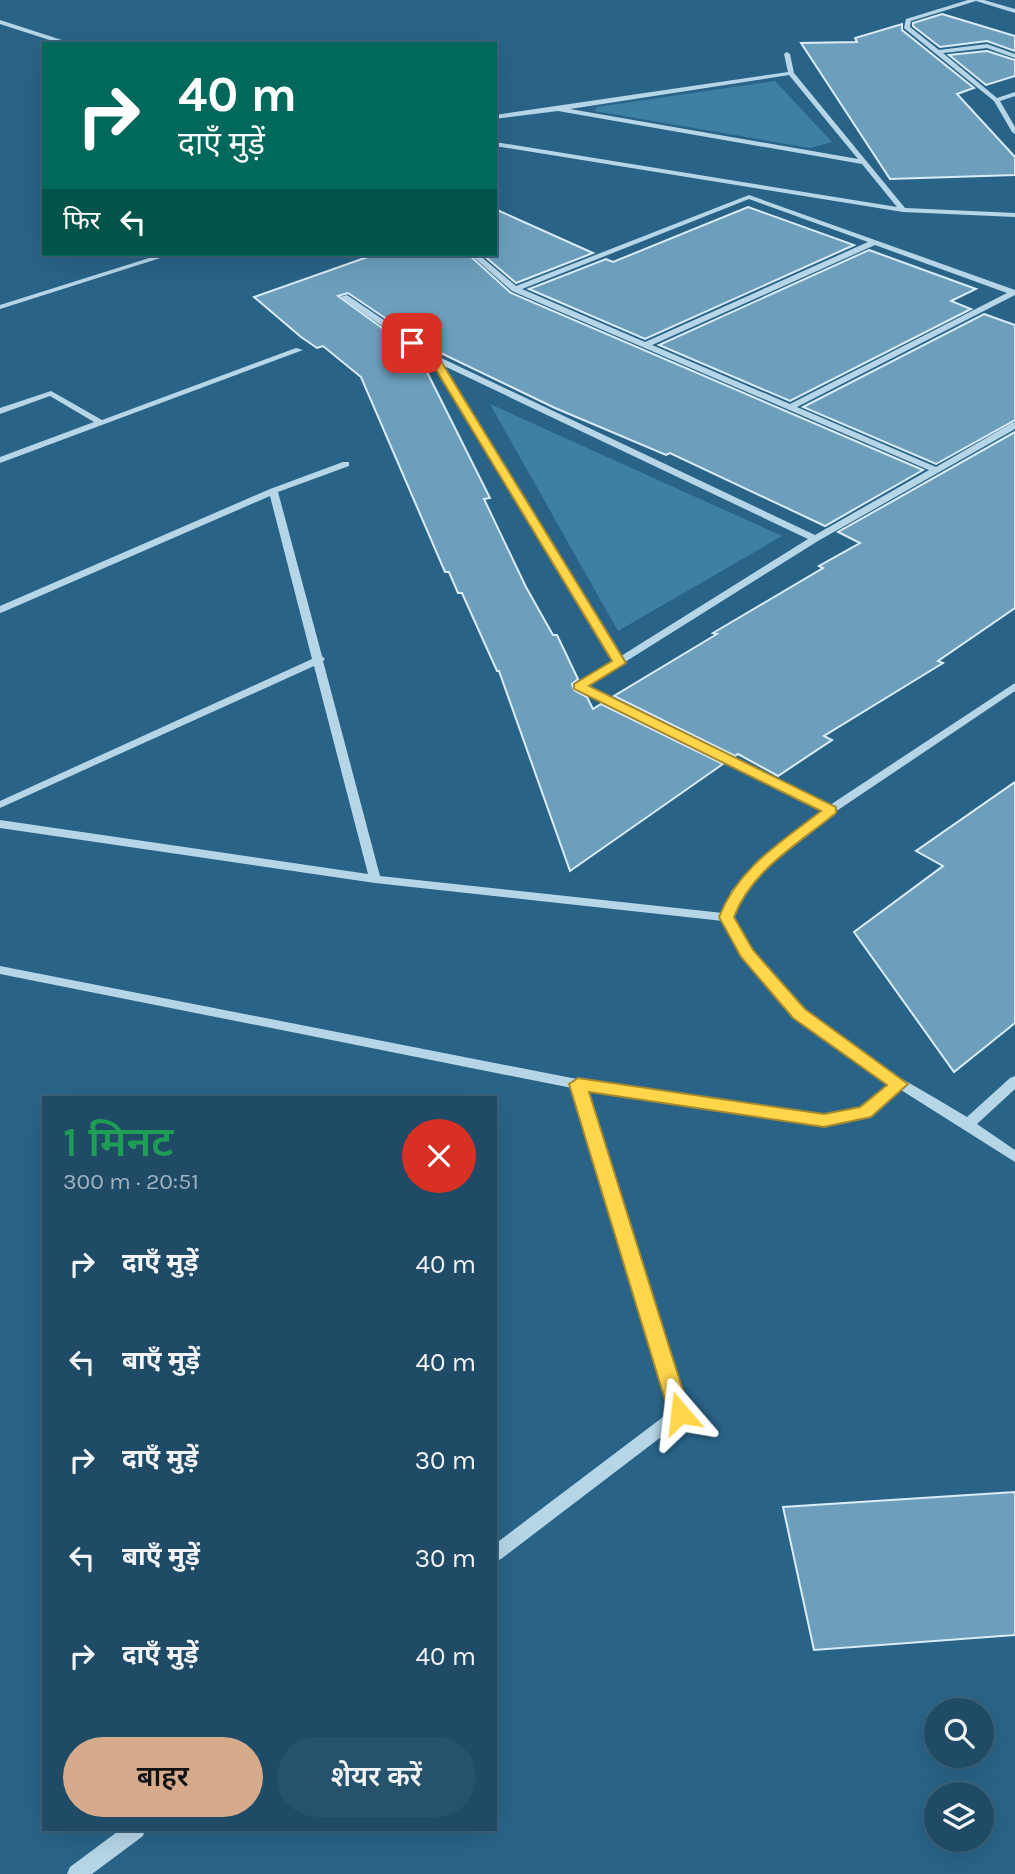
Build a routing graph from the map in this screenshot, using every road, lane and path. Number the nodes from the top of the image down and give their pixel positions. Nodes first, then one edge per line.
1 (976, 0) edge
2 (1015, 8) edge
3 (0, 22) edge
4 (63, 42) edge
5 (938, 52) junction
6 (787, 54) dead end
7 (1015, 56) edge
8 (791, 73) junction
9 (1015, 94) edge
10 (996, 100) junction
11 (558, 109) junction
12 (497, 117) edge
13 (1015, 132) edge
14 (497, 144) edge
15 (508, 146) junction
16 (497, 149) edge
17 (864, 162) junction
18 (767, 190) junction
19 (750, 197) junction
20 (903, 210) junction
21 (1015, 215) edge
22 (873, 243) junction
23 (163, 256) edge
24 (476, 256) edge
25 (515, 289) junction
26 (1014, 293) edge
27 (344, 297) dead end
28 (0, 307) edge
29 (645, 345) junction
30 (299, 350) dead end
31 (434, 358) junction
32 (791, 407) junction
33 (0, 411) edge
34 (101, 422) junction
35 (1015, 425) edge
36 (0, 460) edge
37 (346, 464) dead end
38 (934, 469) junction
39 (273, 491) junction
40 (815, 539) junction
41 (0, 610) edge
42 (320, 659) junction
43 (620, 663) junction
44 (1015, 686) edge
45 (0, 805) edge
46 (831, 810) junction
47 (0, 824) edge
48 (375, 879) junction
49 (726, 917) junction
50 (0, 970) edge
51 (1015, 1081) edge
52 (578, 1084) junction
53 (899, 1084) junction
54 (970, 1123) junction
55 (1015, 1157) edge
56 (497, 1552) edge
57 (133, 1831) edge
58 (77, 1874) edge

1 - 2 street
1 - 5 street
3 - 4 street
5 - 7 street
5 - 10 street
6 - 8 street
8 - 11 street
8 - 17 street
9 - 10 street
10 - 13 street
11 - 12 street
11 - 17 street
14 - 15 street
15 - 16 street
15 - 18 street
17 - 20 street
18 - 19 street
18 - 20 street
19 - 22 street
19 - 25 street
20 - 21 street
22 - 26 street
22 - 29 street
23 - 28 street
24 - 25 street
25 - 29 street
26 - 32 street
27 - 31 street
29 - 32 street
30 - 34 street
31 - 40 street
31 - 43 street
32 - 38 street
33 - 34 street
34 - 36 street
35 - 38 street
37 - 39 street
38 - 40 street
39 - 41 street
39 - 42 street
40 - 43 street
42 - 45 street
42 - 48 street
43 - 46 street
44 - 46 street
46 - 49 street
47 - 48 street
48 - 49 street
49 - 53 street
50 - 52 street
51 - 54 street
52 - 53 street
52 - 56 street
53 - 54 street
54 - 55 street
57 - 58 street

